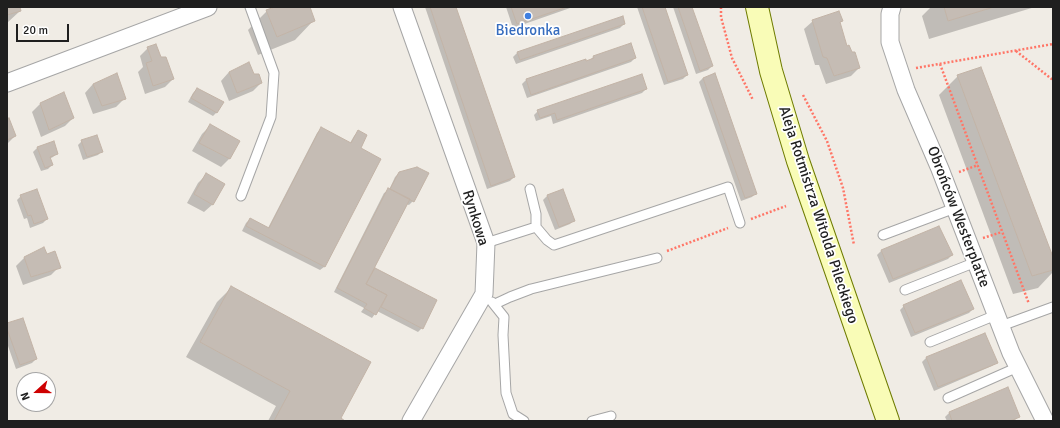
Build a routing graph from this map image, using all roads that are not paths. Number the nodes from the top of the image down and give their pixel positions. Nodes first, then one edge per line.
1 (208, 7) edge
2 (250, 7) edge
3 (402, 7) edge
4 (757, 7) edge
5 (892, 7) edge
6 (7, 82) edge
7 (530, 189) dead end
8 (241, 196) dead end
9 (955, 208) junction
10 (740, 223) road end
11 (536, 227) junction
12 (883, 235) dead end
13 (486, 243) junction
14 (656, 258) road end
15 (976, 262) junction
16 (905, 290) dead end
17 (490, 299) junction
18 (1053, 307) edge
19 (998, 320) junction
20 (930, 342) dead end
21 (1018, 367) junction
22 (948, 398) dead end
23 (611, 416) dead end
24 (513, 417) edge
25 (1043, 420) edge
26 (411, 421) edge
27 (524, 421) edge
28 (592, 421) edge
29 (888, 421) edge

1 - 6 street
2 - 8 lane
3 - 13 street, Rynkowa
4 - 29 street, Aleja Rotmistrza Witolda Pileckiego
5 - 9 street, Obrońców Westerplatte
7 - 11 lane
9 - 12 lane
9 - 15 street, Obrońców Westerplatte
10 - 11 lane
11 - 13 lane
13 - 17 street, Rynkowa
14 - 17 lane
15 - 16 lane
15 - 19 street, Obrońców Westerplatte
17 - 24 lane
17 - 26 street, Rynkowa
18 - 19 lane
19 - 20 lane
19 - 21 street, Obrońców Westerplatte
21 - 22 lane
21 - 25 street, Obrońców Westerplatte
23 - 28 lane
24 - 27 lane

